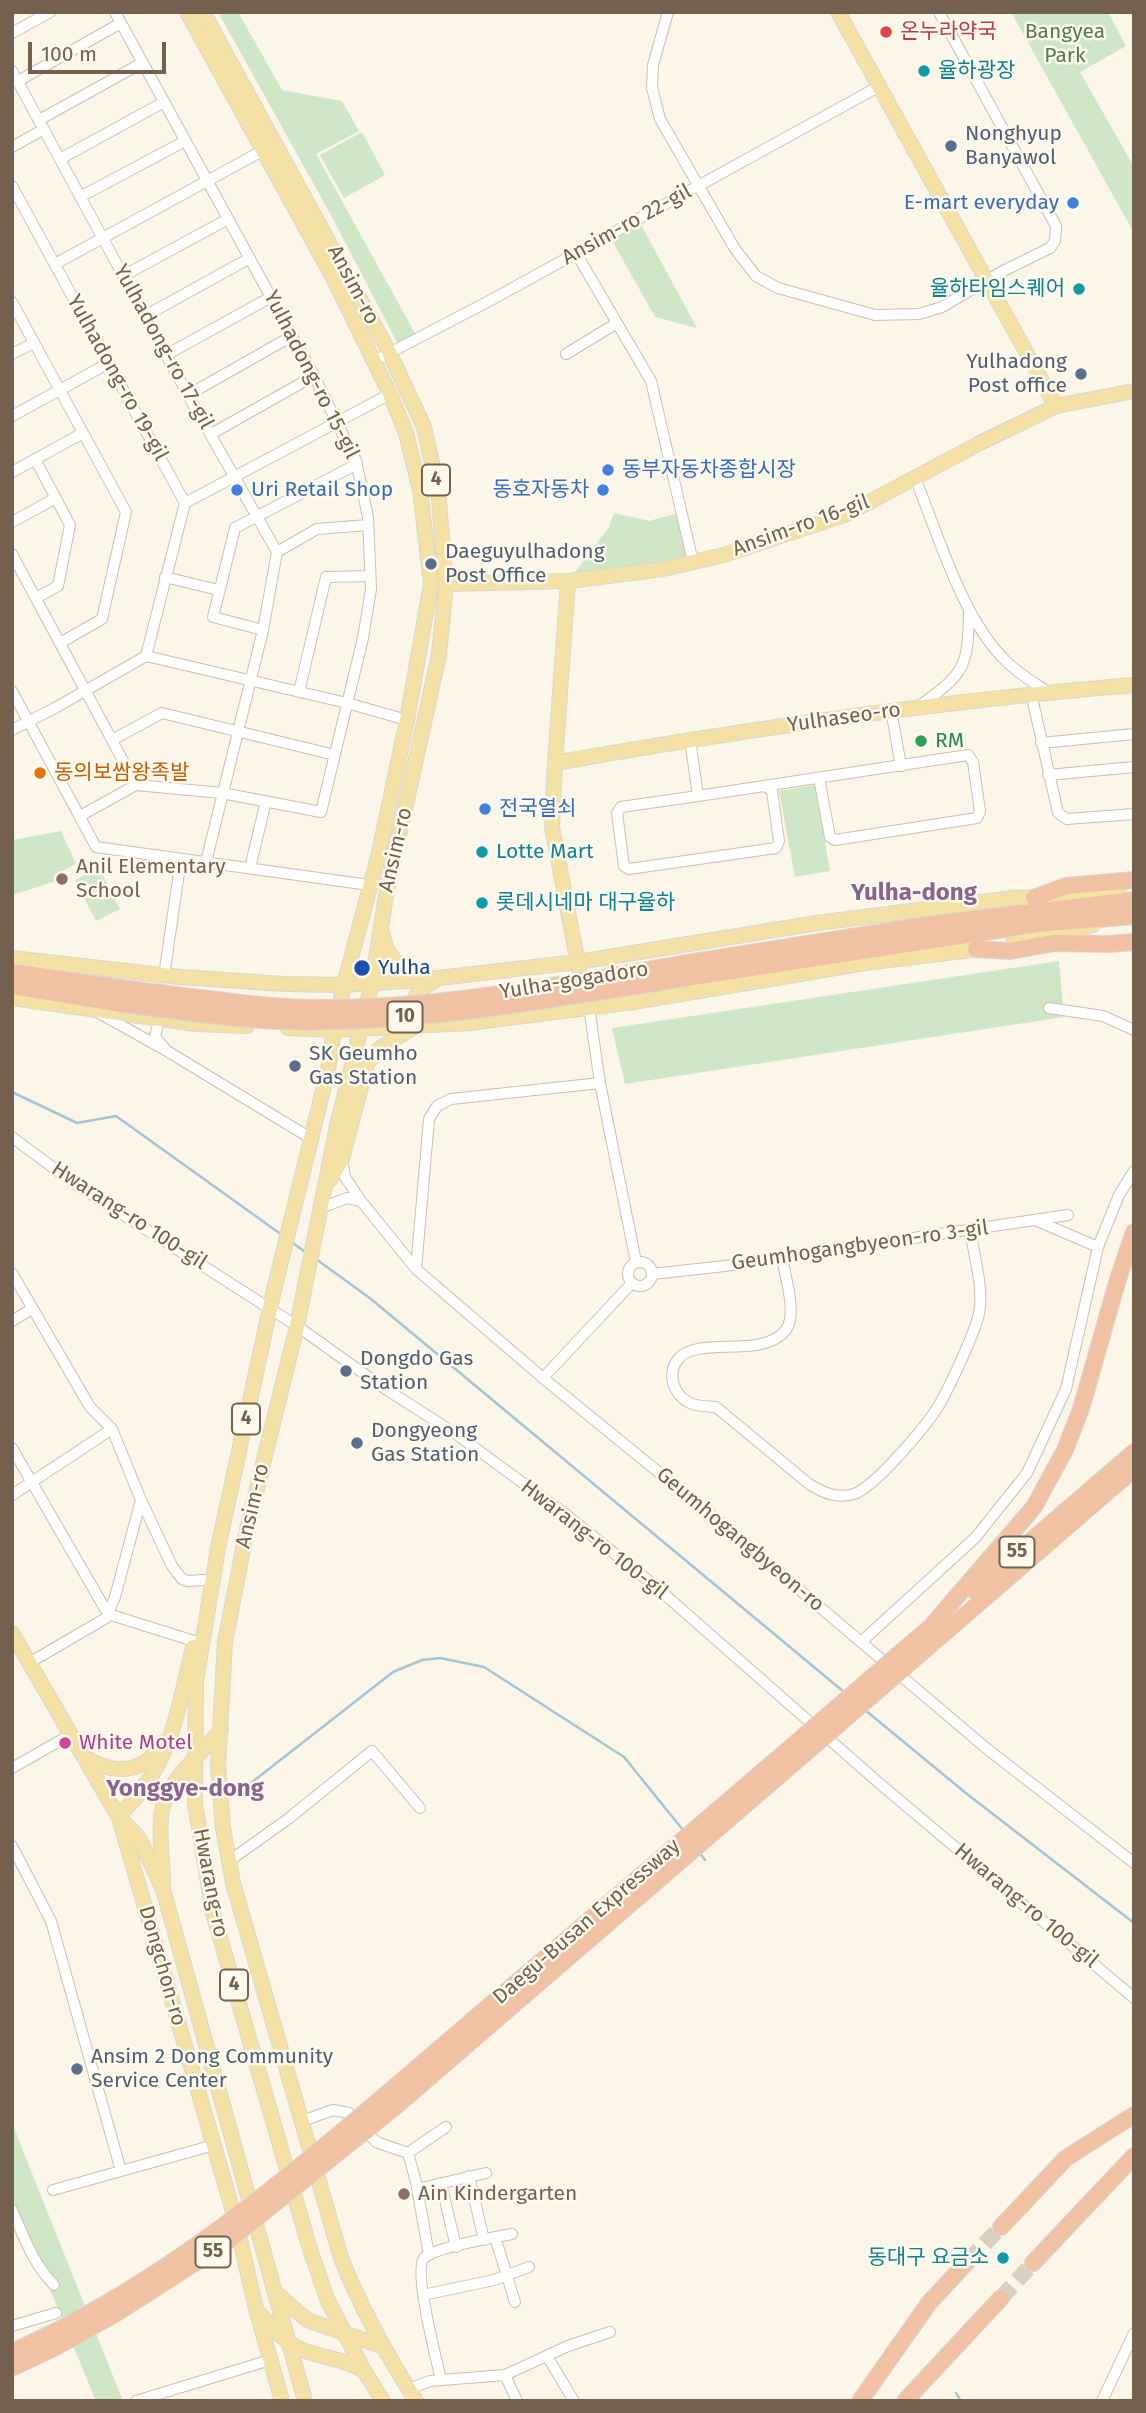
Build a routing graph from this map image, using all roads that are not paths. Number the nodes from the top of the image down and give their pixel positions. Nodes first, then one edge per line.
1 (50, 12) edge
2 (187, 12) edge
3 (203, 12) edge
4 (668, 12) edge
5 (838, 12) edge
6 (939, 12) edge
7 (118, 18) edge
8 (12, 33) edge
9 (142, 63) junction
10 (15, 76) edge
11 (878, 87) junction
12 (164, 102) junction
13 (41, 125) junction
14 (185, 141) junction
15 (12, 147) edge
16 (262, 151) junction
17 (60, 159) junction
18 (207, 181) junction
19 (698, 185) junction
20 (12, 186) edge
21 (80, 197) junction
22 (228, 219) junction
23 (103, 238) junction
24 (576, 253) junction
25 (250, 258) junction
26 (55, 264) junction
27 (123, 276) junction
28 (985, 281) junction
29 (271, 297) junction
30 (12, 302) edge
31 (145, 316) junction
32 (617, 323) junction
33 (292, 336) junction
34 (34, 343) junction
35 (389, 352) junction
36 (12, 354) edge
37 (566, 354) dead end
38 (166, 355) junction
39 (374, 361) junction
40 (109, 363) junction
41 (314, 376) junction
42 (60, 390) junction
43 (1134, 391) edge
44 (390, 394) junction
45 (188, 395) junction
46 (1056, 406) junction
47 (12, 416) edge
48 (338, 421) junction
49 (83, 433) junction
50 (211, 434) junction
51 (35, 459) junction
52 (357, 464) junction
53 (12, 472) edge
54 (234, 476) junction
55 (915, 478) junction
56 (57, 498) junction
57 (185, 503) junction
58 (257, 517) junction
59 (12, 522) edge
60 (368, 525) junction
61 (277, 552) junction
62 (13, 556) edge
63 (693, 562) junction
64 (370, 576) junction
65 (165, 577) junction
66 (568, 581) junction
67 (446, 584) junction
68 (218, 590) junction
69 (36, 598) junction
70 (969, 611) junction
71 (263, 630) junction
72 (60, 643) junction
73 (146, 656) junction
74 (250, 680) junction
75 (1134, 685) edge
76 (12, 691) edge
77 (86, 691) junction
78 (299, 692) junction
79 (1048, 692) junction
80 (1031, 693) junction
81 (347, 703) junction
82 (918, 707) junction
83 (891, 710) junction
84 (407, 720) junction
85 (29, 722) junction
86 (12, 730) edge
87 (237, 732) junction
88 (1134, 734) edge
89 (690, 739) junction
90 (112, 740) junction
91 (1041, 743) junction
92 (335, 755) junction
93 (555, 763) junction
94 (901, 766) junction
95 (1134, 767) edge
96 (1048, 775) junction
97 (819, 778) junction
98 (136, 785) junction
99 (765, 786) junction
100 (222, 793) junction
101 (698, 796) junction
102 (266, 801) junction
103 (1134, 814) edge
104 (80, 816) junction
105 (181, 859) junction
106 (206, 862) junction
107 (250, 869) junction
108 (1134, 880) edge
109 (369, 885) junction
110 (1034, 898) junction
111 (1134, 898) edge
112 (1129, 917) edge
113 (380, 923) junction
114 (1134, 942) edge
115 (976, 949) junction
116 (12, 958) edge
117 (578, 962) junction
118 (683, 971) junction
119 (12, 972) edge
120 (164, 976) junction
121 (441, 977) junction
122 (421, 980) junction
123 (281, 984) junction
124 (344, 985) junction
125 (12, 986) edge
126 (370, 989) junction
127 (125, 996) junction
128 (12, 998) edge
129 (589, 1007) junction
130 (1049, 1008) dead end
131 (91, 1009) junction
132 (163, 1019) junction
133 (271, 1027) junction
134 (414, 1027) junction
135 (361, 1028) junction
136 (334, 1030) junction
137 (1133, 1030) edge
138 (1134, 1043) edge
139 (167, 1052) junction
140 (600, 1083) junction
141 (12, 1137) edge
142 (312, 1139) junction
143 (342, 1159) junction
144 (1134, 1171) edge
145 (324, 1192) junction
146 (361, 1201) junction
147 (321, 1208) junction
148 (1068, 1215) dead end
149 (1035, 1220) junction
150 (970, 1230) junction
151 (1134, 1232) edge
152 (1098, 1247) junction
153 (782, 1258) junction
154 (636, 1262) junction
155 (416, 1269) junction
156 (12, 1273) edge
157 (652, 1274) junction
158 (632, 1283) junction
159 (270, 1308) junction
160 (32, 1309) junction
161 (12, 1321) edge
162 (297, 1326) junction
163 (543, 1378) junction
164 (113, 1429) junction
165 (12, 1448) edge
166 (1134, 1452) edge
167 (1134, 1469) edge
168 (1134, 1475) edge
169 (32, 1483) junction
170 (12, 1495) edge
171 (141, 1500) junction
172 (1068, 1524) junction
173 (218, 1548) junction
174 (204, 1580) junction
175 (108, 1615) junction
176 (934, 1623) junction
177 (12, 1633) edge
178 (194, 1641) junction
179 (861, 1642) junction
180 (906, 1657) junction
181 (29, 1663) junction
182 (176, 1719) junction
183 (221, 1730) junction
184 (70, 1735) junction
185 (81, 1754) junction
186 (195, 1758) junction
187 (12, 1768) edge
188 (420, 1808) dead end
189 (118, 1816) junction
190 (12, 1846) edge
191 (673, 1857) junction
192 (229, 1861) junction
193 (1134, 1863) edge
194 (163, 1889) junction
195 (1134, 1998) edge
196 (1134, 2116) edge
197 (302, 2121) junction
198 (446, 2127) dead end
199 (214, 2145) junction
200 (408, 2153) junction
201 (1134, 2155) edge
202 (121, 2171) junction
203 (485, 2173) dead end
204 (469, 2176) junction
205 (441, 2183) junction
206 (417, 2189) junction
207 (53, 2190) dead end
208 (12, 2210) edge
209 (1001, 2227) tunnel mouth
210 (512, 2234) dead end
211 (490, 2239) junction
212 (456, 2247) junction
213 (429, 2255) junction
214 (968, 2262) tunnel mouth
215 (1033, 2263) tunnel mouth
216 (528, 2267) dead end
217 (506, 2276) junction
218 (54, 2285) dead end
219 (274, 2291) junction
220 (423, 2295) junction
221 (1001, 2298) tunnel mouth
222 (514, 2302) dead end
223 (256, 2309) junction
224 (56, 2313) dead end
225 (12, 2326) edge
226 (610, 2332) dead end
227 (343, 2333) junction
228 (1134, 2333) edge
229 (381, 2346) junction
230 (290, 2347) junction
231 (12, 2351) edge
232 (317, 2353) junction
233 (548, 2356) junction
234 (270, 2360) junction
235 (12, 2368) edge
236 (363, 2371) junction
237 (505, 2375) junction
238 (441, 2380) junction
239 (413, 2395) edge
240 (148, 2398) edge
241 (304, 2398) edge
242 (282, 2401) edge
243 (383, 2401) edge
244 (517, 2401) edge
245 (574, 2401) edge
246 (860, 2401) edge
247 (905, 2401) edge
248 (1102, 2401) edge

1 - 8 street
2 - 16 main road, Ansim-ro / 4
3 - 35 main road, Ansim-ro / 4
4 - 19 street
5 - 11 main road
6 - 28 street
7 - 9 street, Yulhadong-ro 15-gil
7 - 10 street
9 - 12 street, Yulhadong-ro 15-gil
9 - 13 street
10 - 13 street, Yulhadong-ro 17-gil
11 - 19 street, Ansim-ro 22-gil
11 - 28 main road
12 - 14 street, Yulhadong-ro 15-gil
12 - 17 street
13 - 15 street
13 - 17 street, Yulhadong-ro 17-gil
14 - 18 street, Yulhadong-ro 15-gil
14 - 21 street
16 - 18 street
16 - 39 main road, Ansim-ro / 4
17 - 21 street, Yulhadong-ro 17-gil
18 - 22 street, Yulhadong-ro 15-gil
18 - 23 street
19 - 24 street, Ansim-ro 22-gil
19 - 28 street
20 - 26 street, Yulhadong-ro 19-gil
21 - 23 street, Yulhadong-ro 17-gil
22 - 25 street, Yulhadong-ro 15-gil
22 - 27 street
23 - 26 street
23 - 27 street, Yulhadong-ro 17-gil
24 - 32 street
24 - 35 street, Ansim-ro 22-gil
25 - 29 street, Yulhadong-ro 15-gil
25 - 31 street
26 - 40 street, Yulhadong-ro 19-gil
27 - 31 street, Yulhadong-ro 17-gil
28 - 46 main road
29 - 33 street, Yulhadong-ro 15-gil
29 - 38 street
30 - 34 street
31 - 38 street, Yulhadong-ro 17-gil
32 - 37 street
32 - 63 street
33 - 41 street, Yulhadong-ro 15-gil
33 - 45 street
34 - 36 street
34 - 42 street
35 - 39 street, Ansim-ro 22-gil
35 - 67 main road, Ansim-ro / 4
38 - 45 street, Yulhadong-ro 17-gil
39 - 44 main road, Ansim-ro / 4
40 - 42 street
40 - 57 street, Yulhadong-ro 19-gil
41 - 48 street, Yulhadong-ro 15-gil
41 - 50 street
42 - 47 street
42 - 49 street
43 - 46 main road, Ansim-ro 16-gil
44 - 48 street
44 - 84 main road, Ansim-ro / 4
45 - 50 street, Yulhadong-ro 17-gil
46 - 55 main road, Ansim-ro 16-gil
48 - 52 street, Yulhadong-ro 15-gil
48 - 54 street
49 - 51 street
49 - 72 street
50 - 54 street, Yulhadong-ro 17-gil
51 - 53 street
51 - 56 street
52 - 58 street
52 - 60 street, Yulhadong-ro 15-gil
54 - 57 street
54 - 58 street, Yulhadong-ro 17-gil
55 - 63 main road, Ansim-ro 16-gil
55 - 70 street
56 - 59 street
56 - 69 street
57 - 65 street
58 - 61 street, Yulhadong-ro 17-gil
58 - 68 street
60 - 61 street
60 - 64 street, Yulhadong-ro 15-gil
61 - 71 street
62 - 69 street
63 - 66 main road, Ansim-ro 16-gil
64 - 78 street
64 - 81 street, Yulhadong-ro 15-gil
65 - 68 street
65 - 73 street
66 - 67 main road, Ansim-ro 16-gil
66 - 93 main road
67 - 113 main road, Ansim-ro / 4
68 - 71 street
69 - 72 street
70 - 79 street
70 - 82 street
71 - 74 street
72 - 77 street
73 - 74 street
73 - 77 street
74 - 78 street
74 - 87 street
75 - 79 main road, Yulhaseo-ro
76 - 85 street
77 - 85 street
77 - 90 street
78 - 81 street
79 - 80 main road, Yulhaseo-ro
80 - 82 main road, Yulhaseo-ro
80 - 91 street
81 - 84 street
81 - 92 street, Yulhadong-ro 15-gil
82 - 83 main road, Yulhaseo-ro
83 - 89 main road, Yulhaseo-ro
83 - 94 street
84 - 109 main road, Ansim-ro / 4
85 - 86 street
85 - 104 street
87 - 90 street
87 - 92 street
87 - 100 street
88 - 91 street
89 - 93 main road, Yulhaseo-ro
89 - 101 street
90 - 98 street
91 - 96 street
92 - 102 street, Yulhadong-ro 15-gil
93 - 117 main road
94 - 97 street
94 - 97 street
95 - 96 street
96 - 103 street
97 - 99 street
98 - 100 street
98 - 104 street
99 - 101 street
99 - 101 street
100 - 102 street
100 - 106 street
102 - 107 street
104 - 105 street
105 - 106 street
105 - 120 street
106 - 107 street
107 - 109 street
108 - 110 highway
109 - 124 main road, Ansim-ro / 4
110 - 111 main road
110 - 117 main road
111 - 118 highway, Yulha-gogadoro / 10
112 - 115 main road
112 - 118 highway, Yulha-gogadoro / 10
113 - 122 main road
113 - 126 main road, Ansim-ro / 4
114 - 115 highway
115 - 129 main road
116 - 120 main road
117 - 121 main road
117 - 129 main road
118 - 127 highway, Yulha-gogadoro / 10, bridge
119 - 127 highway, Yulha-gogadoro / 10
120 - 123 main road
121 - 122 main road
121 - 134 main road
122 - 126 main road
123 - 124 main road
123 - 133 main road
124 - 126 main road
124 - 136 main road, Ansim-ro / 4
125 - 127 highway, Yulha-gogadoro / 10
126 - 135 main road, Ansim-ro
128 - 131 main road
129 - 134 main road
129 - 140 street
130 - 137 street
131 - 132 main road
131 - 139 street
132 - 133 main road
132 - 139 street
133 - 136 main road
134 - 135 main road
134 - 143 main road
135 - 136 main road
135 - 145 main road, Ansim-ro
136 - 142 main road, Ansim-ro / 4
137 - 138 street
139 - 142 street
140 - 154 street
140 - 155 street
141 - 159 street, Hwarang-ro 100-gil
142 - 159 main road, Ansim-ro / 4
143 - 145 main road
143 - 146 street, Geumhogangbyeon-ro
144 - 152 street
145 - 147 main road, Ansim-ro
146 - 147 street
146 - 155 street, Geumhogangbyeon-ro
147 - 162 main road, Ansim-ro
148 - 149 street, Geumhogangbyeon-ro 3-gil
149 - 150 street, Geumhogangbyeon-ro 3-gil
149 - 152 street
150 - 153 street, Geumhogangbyeon-ro 3-gil
150 - 153 street
151 - 176 highway
152 - 179 street
153 - 157 street, Geumhogangbyeon-ro 3-gil
154 - 157 street
154 - 158 street
155 - 163 street, Geumhogangbyeon-ro
156 - 160 street
157 - 158 street
158 - 163 street
159 - 162 street, Hwarang-ro 100-gil
159 - 173 main road, Ansim-ro / 4
160 - 161 street
160 - 164 street
162 - 183 main road, Ansim-ro
162 - 195 street, Hwarang-ro 100-gil
163 - 179 street, Geumhogangbyeon-ro
164 - 169 street
164 - 171 street
165 - 169 street
166 - 176 highway, Daegu-Busan Expressway / 55
167 - 172 highway, Daegu-Busan Expressway / 55
168 - 172 highway
169 - 170 street
169 - 175 street
171 - 174 street
171 - 175 street
172 - 180 highway, Daegu-Busan Expressway / 55
173 - 174 main road
173 - 186 main road, Hwarang-ro / 4
174 - 178 main road
175 - 178 street
175 - 181 street
176 - 180 highway, Daegu-Busan Expressway / 55
177 - 181 main road
178 - 182 main road
179 - 193 street, Geumhogangbyeon-ro
180 - 191 highway, Daegu-Busan Expressway / 55, bridge
181 - 184 main road
182 - 185 main road
182 - 189 main road
183 - 186 main road
183 - 192 main road, Hwarang-ro
184 - 185 main road
184 - 187 street
185 - 189 main road
186 - 194 main road
186 - 227 main road, Hwarang-ro / 4
188 - 192 street
189 - 194 main road
189 - 199 main road, Dongchon-ro
190 - 202 street
191 - 231 highway, Daegu-Busan Expressway / 55, bridge
191 - 235 highway, Daegu-Busan Expressway / 55, bridge
192 - 197 main road, Hwarang-ro
194 - 219 main road
196 - 209 highway
197 - 200 street
197 - 229 main road, Hwarang-ro
198 - 200 street
199 - 202 street
199 - 223 main road, Dongchon-ro
200 - 206 street
201 - 215 highway
202 - 207 street
203 - 204 street
204 - 205 street
204 - 211 street
205 - 206 street
205 - 212 street
206 - 213 street
208 - 218 street
210 - 211 street
211 - 212 street
211 - 217 street
212 - 213 street
213 - 220 street
214 - 246 highway
216 - 217 street
217 - 220 street
217 - 222 street
219 - 227 main road
219 - 230 main road
220 - 238 street
221 - 247 highway
223 - 230 main road
223 - 234 main road, Dongchon-ro
224 - 225 street
226 - 233 street
227 - 229 main road
227 - 236 main road, Hwarang-ro / 4
228 - 248 street
229 - 239 main road, Hwarang-ro
230 - 232 main road
230 - 234 main road
230 - 241 main road
232 - 236 main road
232 - 241 main road
233 - 237 street
233 - 245 street
234 - 240 street
234 - 242 main road, Dongchon-ro
236 - 243 main road, Hwarang-ro / 4
237 - 238 street
237 - 244 street
238 - 239 street

